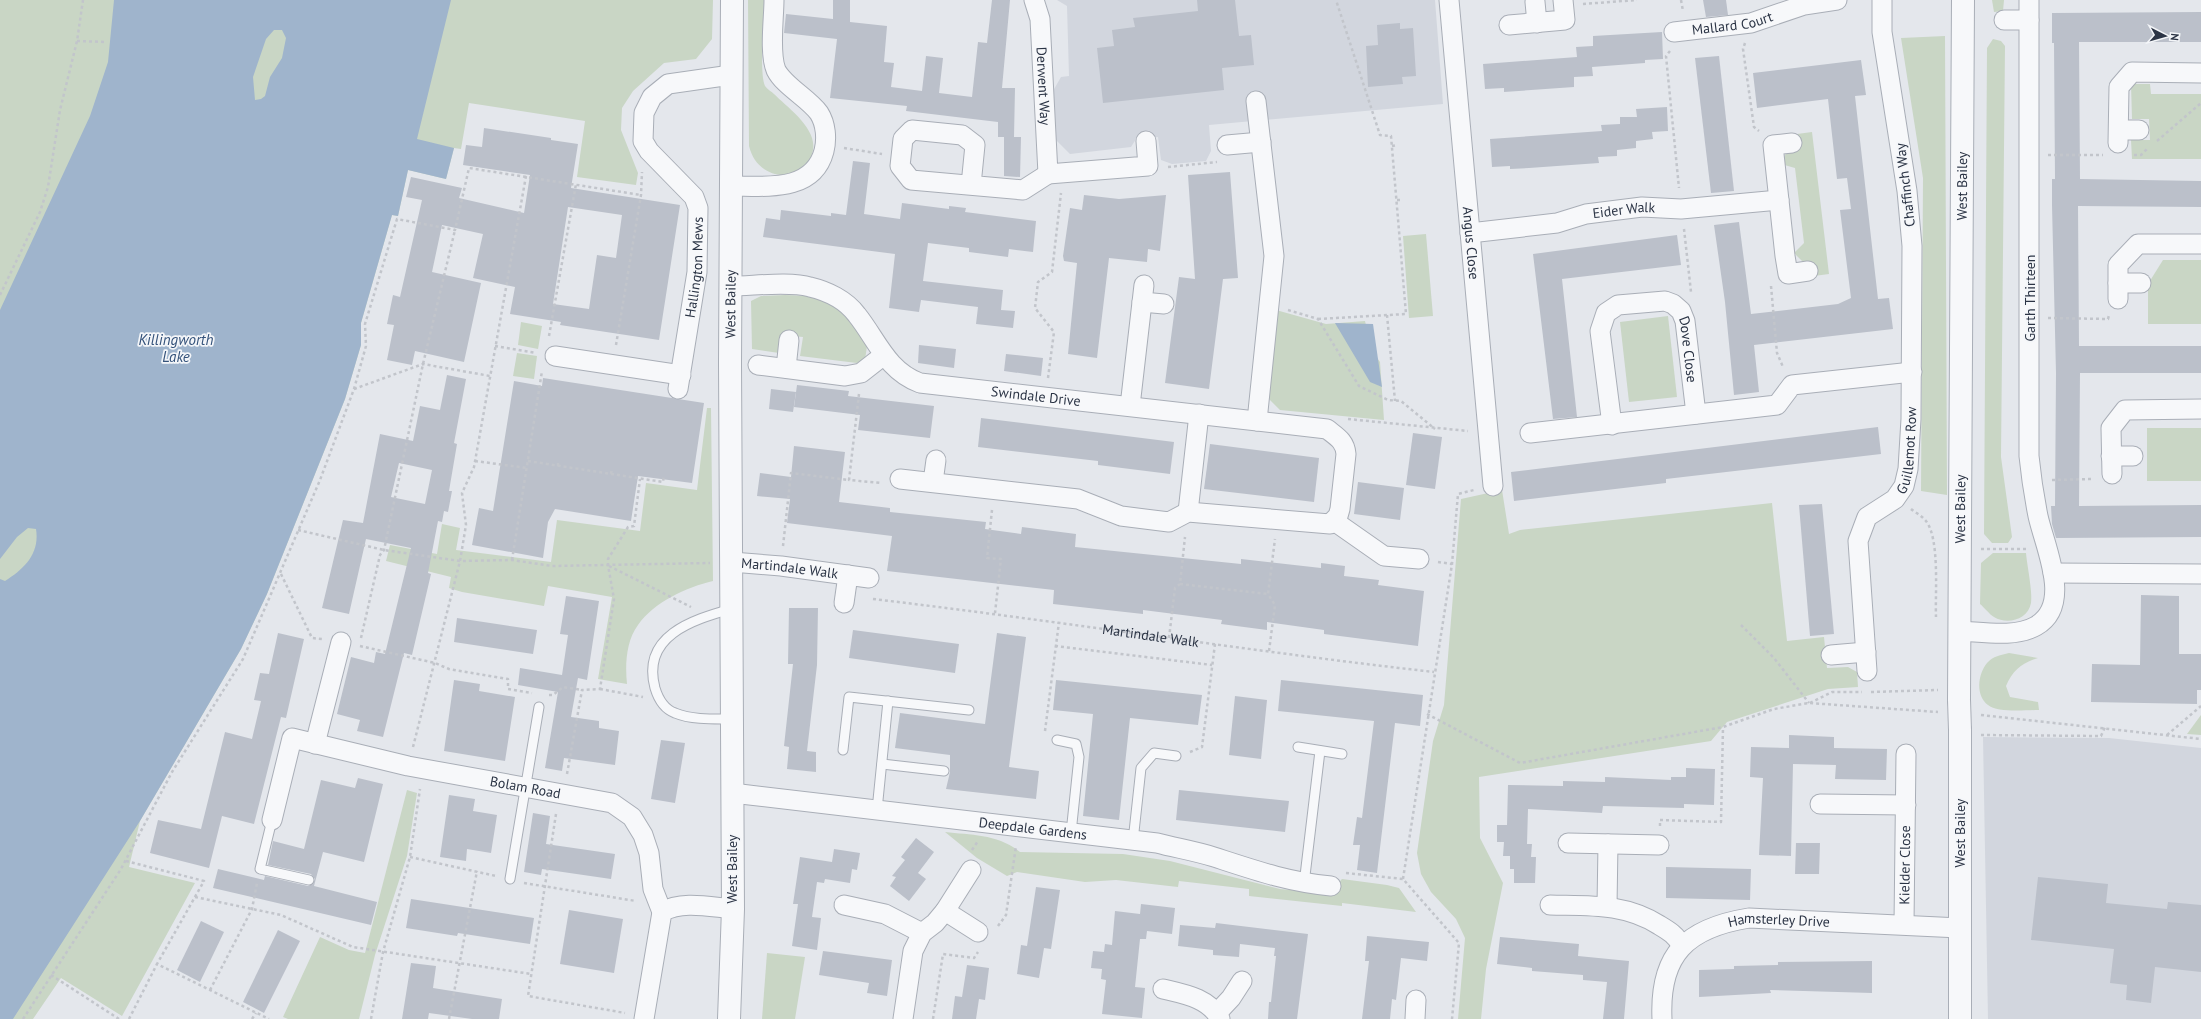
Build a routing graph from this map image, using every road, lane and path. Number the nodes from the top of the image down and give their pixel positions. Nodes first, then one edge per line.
1 (82, 0) edge
2 (732, 0) edge
3 (774, 0) edge
4 (1034, 0) edge
5 (1336, 0) edge
6 (1449, 0) edge
7 (1637, 0) edge
8 (1837, 0) edge
9 (1882, 0) edge
10 (1963, 0) edge
11 (2029, 0) edge
12 (1535, 2) dead end
13 (1564, 3) edge
14 (2004, 20) dead end
15 (2029, 20) junction
16 (1537, 23) junction
17 (1751, 23) junction
18 (1509, 25) dead end
19 (1674, 32) dead end
20 (76, 41) junction
21 (106, 42) dead end
22 (2201, 73) edge
23 (731, 75) junction
24 (1256, 101) dead end
25 (2139, 130) dead end
26 (1146, 141) dead end
27 (1261, 142) junction
28 (1792, 142) dead end
29 (1397, 145) dead end
30 (1773, 145) junction
31 (825, 146) junction
32 (1392, 146) junction
33 (649, 151) junction
34 (1226, 153) joint
35 (901, 156) junction
36 (1148, 166) junction
37 (1056, 173) junction
38 (526, 176) junction
39 (576, 184) junction
40 (731, 186) junction
41 (971, 186) junction
42 (640, 195) junction
43 (1397, 200) junction
44 (1402, 200) dead end
45 (1779, 200) junction
46 (455, 230) junction
47 (1470, 233) junction
48 (2201, 244) edge
49 (1786, 256) junction
50 (1808, 271) dead end
51 (2141, 283) dead end
52 (731, 286) junction
53 (2118, 291) junction
54 (0, 295) edge
55 (1164, 304) dead end
56 (1270, 304) junction
57 (1387, 315) junction
58 (2030, 317) junction
59 (1318, 319) junction
60 (552, 326) dead end
61 (789, 340) dead end
62 (495, 346) junction
63 (550, 355) junction
64 (884, 355) junction
65 (423, 364) junction
66 (612, 364) junction
67 (758, 365) dead end
68 (786, 368) junction
69 (1912, 372) junction
70 (861, 373) junction
71 (490, 376) junction
72 (1792, 385) junction
73 (354, 389) junction
74 (1046, 397) junction
75 (1395, 401) junction
76 (1130, 406) junction
77 (2201, 409) edge
78 (1199, 414) junction
79 (1696, 414) junction
80 (1257, 421) junction
81 (1612, 425) junction
82 (1327, 429) junction
83 (1435, 429) junction
84 (1488, 432) junction
85 (1530, 433) dead end
86 (2133, 456) dead end
87 (558, 460) dead end
88 (936, 460) dead end
89 (475, 461) junction
90 (528, 462) junction
91 (2112, 465) junction
92 (558, 466) junction
93 (526, 468) junction
94 (612, 469) dead end
95 (611, 474) junction
96 (664, 475) dead end
97 (640, 479) junction
98 (900, 479) joint
99 (849, 480) junction
100 (2032, 480) junction
101 (933, 482) junction
102 (1493, 486) joint
103 (994, 490) junction
104 (1895, 499) junction
105 (1188, 512) junction
106 (1277, 520) junction
107 (1334, 522) junction
108 (298, 530) junction
109 (2048, 548) junction
110 (384, 550) junction
111 (1961, 550) junction
112 (1419, 559) dead end
113 (512, 560) junction
114 (460, 561) junction
115 (732, 562) junction
116 (608, 566) junction
117 (781, 566) junction
118 (281, 573) junction
119 (2053, 573) junction
120 (2201, 574) edge
121 (848, 575) junction
122 (869, 578) dead end
123 (1180, 584) junction
124 (1268, 594) junction
125 (867, 598) dead end
126 (844, 603) dead end
127 (732, 608) junction
128 (995, 613) junction
129 (707, 615) junction
130 (1059, 622) junction
131 (1936, 622) dead end
132 (1741, 625) dead end
133 (1960, 631) junction
134 (1169, 638) junction
135 (350, 644) junction
136 (1215, 644) junction
137 (1055, 646) junction
138 (1269, 651) junction
139 (1831, 655) dead end
140 (435, 663) junction
141 (1212, 665) junction
142 (1434, 672) junction
143 (1937, 683) dead end
144 (600, 689) junction
145 (582, 690) junction
146 (535, 693) junction
147 (659, 700) junction
148 (888, 701) junction
149 (1810, 703) junction
150 (2201, 706) edge
151 (539, 707) joint
152 (970, 710) dead end
153 (1941, 712) dead end
154 (1427, 714) junction
155 (1982, 715) dead end
156 (732, 719) junction
157 (1723, 727) junction
158 (2105, 727) junction
159 (1960, 733) junction
160 (2167, 735) junction
161 (2201, 739) edge
162 (1057, 740) joint
163 (316, 744) junction
164 (1298, 747) dead end
165 (843, 750) dead end
166 (1320, 750) junction
167 (1342, 754) dead end
168 (1906, 754) dead end
169 (1176, 756) joint
170 (882, 764) junction
171 (408, 766) junction
172 (944, 771) dead end
173 (525, 787) junction
174 (562, 794) junction
175 (732, 794) junction
176 (1820, 804) dead end
177 (1906, 805) junction
178 (877, 810) junction
179 (272, 820) joint
180 (990, 824) junction
181 (1070, 833) junction
182 (1133, 840) junction
183 (1568, 843) dead end
184 (1608, 844) junction
185 (1659, 845) joint
186 (410, 857) junction
187 (126, 861) junction
188 (260, 868) junction
189 (971, 870) joint
190 (477, 871) junction
191 (510, 879) junction
192 (1403, 879) junction
193 (309, 880) dead end
194 (1304, 884) junction
195 (1330, 886) joint
196 (545, 887) junction
197 (195, 897) junction
198 (844, 905) dead end
199 (1550, 905) dead end
200 (1607, 906) junction
201 (252, 909) junction
202 (733, 909) junction
203 (945, 911) junction
204 (662, 912) junction
205 (1904, 924) junction
206 (1960, 928) junction
207 (978, 932) dead end
208 (922, 933) junction
209 (1682, 945) junction
210 (383, 952) junction
211 (459, 963) junction
212 (157, 964) junction
213 (531, 974) junction
214 (52, 975) junction
215 (1242, 981) dead end
216 (1163, 989) dead end
217 (210, 990) junction
218 (1416, 1000) dead end
219 (256, 1013) junction
220 (1219, 1016) edge
221 (117, 1018) edge
222 (644, 1018) edge
223 (23, 1019) edge
224 (129, 1019) edge
225 (252, 1019) edge
226 (269, 1019) edge
227 (371, 1019) edge
228 (449, 1019) edge
229 (729, 1019) edge
230 (903, 1019) edge
231 (1415, 1019) edge
232 (1452, 1019) edge
233 (1662, 1019) edge
234 (1960, 1019) edge

1 - 20 path
2 - 23 street, West Bailey
3 - 31 street
4 - 37 street, Derwent Way
5 - 32 path
6 - 47 street, Angus Close
7 - 13 path
8 - 17 street, Mallard Court
9 - 69 street, Chaffinch Way
10 - 111 street, West Bailey
11 - 15 street, Garth Thirteen
12 - 16 street
13 - 16 street
14 - 15 street
15 - 58 street, Garth Thirteen
16 - 18 street
17 - 19 street, Mallard Court
17 - 30 path
20 - 21 path
20 - 54 path
22 - 25 street
23 - 33 street, Hallington Mews
23 - 40 street, West Bailey
24 - 27 street
26 - 36 street
27 - 34 street
27 - 56 street
28 - 30 street
29 - 32 path
30 - 45 street
31 - 35 path
31 - 40 street
32 - 43 path
33 - 42 path
33 - 66 street, Hallington Mews
34 - 36 path
35 - 41 street
35 - 41 street
36 - 37 street
37 - 41 street
37 - 74 path
38 - 39 path
38 - 46 path
38 - 62 path
39 - 42 path
39 - 60 path
40 - 52 street, West Bailey
42 - 66 path
43 - 44 path
43 - 57 path
45 - 47 street, Eider Walk
45 - 49 street
46 - 65 path
46 - 73 path
47 - 84 street, Angus Close
48 - 53 street
49 - 50 street
49 - 72 path
51 - 53 street
52 - 64 street, Swindale Drive
52 - 115 street, West Bailey
53 - 58 path
55 - 76 street
56 - 59 path
56 - 80 street
57 - 59 path
57 - 75 path
58 - 100 street, Garth Thirteen
59 - 75 path
61 - 68 street
62 - 63 path
62 - 71 path
63 - 66 street, Hallington Mews
63 - 90 path
64 - 70 street
64 - 74 street, Swindale Drive
65 - 71 path
65 - 73 path
65 - 110 path
67 - 68 street
68 - 70 street
69 - 72 street
69 - 104 street, Guillemot Row
70 - 99 path
71 - 89 path
72 - 79 street
73 - 108 path
74 - 76 street, Swindale Drive
75 - 83 path
76 - 78 street, Swindale Drive
77 - 91 street
78 - 80 street, Swindale Drive
78 - 105 street
79 - 81 street
79 - 81 street, Dove Close
80 - 82 street, Swindale Drive
81 - 85 street
82 - 83 path
82 - 107 street
83 - 84 path
84 - 102 street, Angus Close
86 - 91 street
87 - 92 path
88 - 101 street
89 - 93 path
89 - 114 path
90 - 92 path
90 - 93 path
91 - 100 path
92 - 95 path
93 - 113 path
94 - 95 path
95 - 97 path
96 - 97 path
97 - 116 path
98 - 99 path
98 - 101 street
99 - 117 path
100 - 109 street, Garth Thirteen
101 - 103 street
102 - 142 path
103 - 105 street
103 - 128 path
104 - 131 path
104 - 139 street, Guillemot Row
105 - 106 street
105 - 123 path
106 - 107 street
106 - 124 path
107 - 112 street
108 - 110 path
108 - 118 path
109 - 111 path
109 - 119 street, Garth Thirteen
110 - 114 path
110 - 135 path
111 - 133 street, West Bailey
113 - 114 path
113 - 116 path
114 - 140 path
115 - 116 path
115 - 117 street, Martindale Walk
115 - 127 street, West Bailey
116 - 129 path
116 - 144 path
117 - 121 street, Martindale Walk
118 - 135 path
118 - 187 path
119 - 120 street
119 - 133 street, Garth Thirteen
121 - 122 street, Martindale Walk
121 - 126 street, Martindale Walk
123 - 124 path
123 - 134 path
124 - 138 path
125 - 128 path, Martindale Walk
127 - 129 lane
127 - 156 street, West Bailey
128 - 130 path, Martindale Walk
129 - 147 lane
130 - 134 path, Martindale Walk
130 - 137 path
132 - 149 path
133 - 159 street, West Bailey, bridge
134 - 136 path, Martindale Walk
135 - 140 path
135 - 163 street
136 - 138 path, Martindale Walk
136 - 141 path
137 - 141 path
137 - 162 path
138 - 142 path, Martindale Walk
140 - 146 path
140 - 171 path
141 - 169 path
142 - 154 path
143 - 149 path
144 - 145 path
144 - 147 path
145 - 146 path
145 - 174 path
146 - 151 path
147 - 156 lane
148 - 152 lane
148 - 165 lane
148 - 170 lane
149 - 153 path
149 - 157 path
150 - 160 path
151 - 173 lane
154 - 157 path
154 - 192 path
155 - 158 path
156 - 175 street, West Bailey
157 - 185 path
158 - 159 path
158 - 160 path
159 - 206 street, West Bailey
160 - 161 path
162 - 181 lane
163 - 171 street, Bolam Road
163 - 179 street, Bolam Road
164 - 166 lane
166 - 167 lane
166 - 194 lane
168 - 177 street, Kielder Close
169 - 182 lane
170 - 172 lane
170 - 178 lane
171 - 173 street, Bolam Road
171 - 186 path
173 - 174 street, Bolam Road
173 - 191 lane
174 - 196 path
174 - 204 street, Bolam Road
175 - 178 street, Deepdale Gardens
175 - 202 street, West Bailey
176 - 177 street, Kielder Close
177 - 205 street, Kielder Close
178 - 180 street, Deepdale Gardens
179 - 188 lane
180 - 181 street, Deepdale Gardens
180 - 189 path
181 - 182 street, Deepdale Gardens
182 - 194 street, Deepdale Gardens
183 - 184 street
184 - 185 street
184 - 200 street
186 - 190 path
186 - 210 path
187 - 197 path
187 - 214 path
188 - 193 lane
188 - 201 path
189 - 203 street
190 - 191 path
190 - 211 path
191 - 196 path
192 - 195 path
192 - 232 path
194 - 195 street, Deepdale Gardens
196 - 204 path
196 - 213 path
197 - 201 path
197 - 212 path
198 - 208 street
199 - 200 street
200 - 209 street
201 - 210 path
201 - 217 path
202 - 204 street
202 - 229 street, West Bailey
203 - 207 street
203 - 208 street
204 - 222 street
205 - 206 street, Hamsterley Drive
205 - 209 street, Hamsterley Drive
206 - 234 street, West Bailey
208 - 230 street
209 - 233 street, Hamsterley Drive
210 - 211 path
210 - 227 path
211 - 213 path
211 - 228 path
212 - 217 path
212 - 224 path
213 - 222 path
214 - 221 path
214 - 223 path
215 - 220 street
216 - 220 street
217 - 219 path
218 - 231 street
219 - 225 path
219 - 226 path

